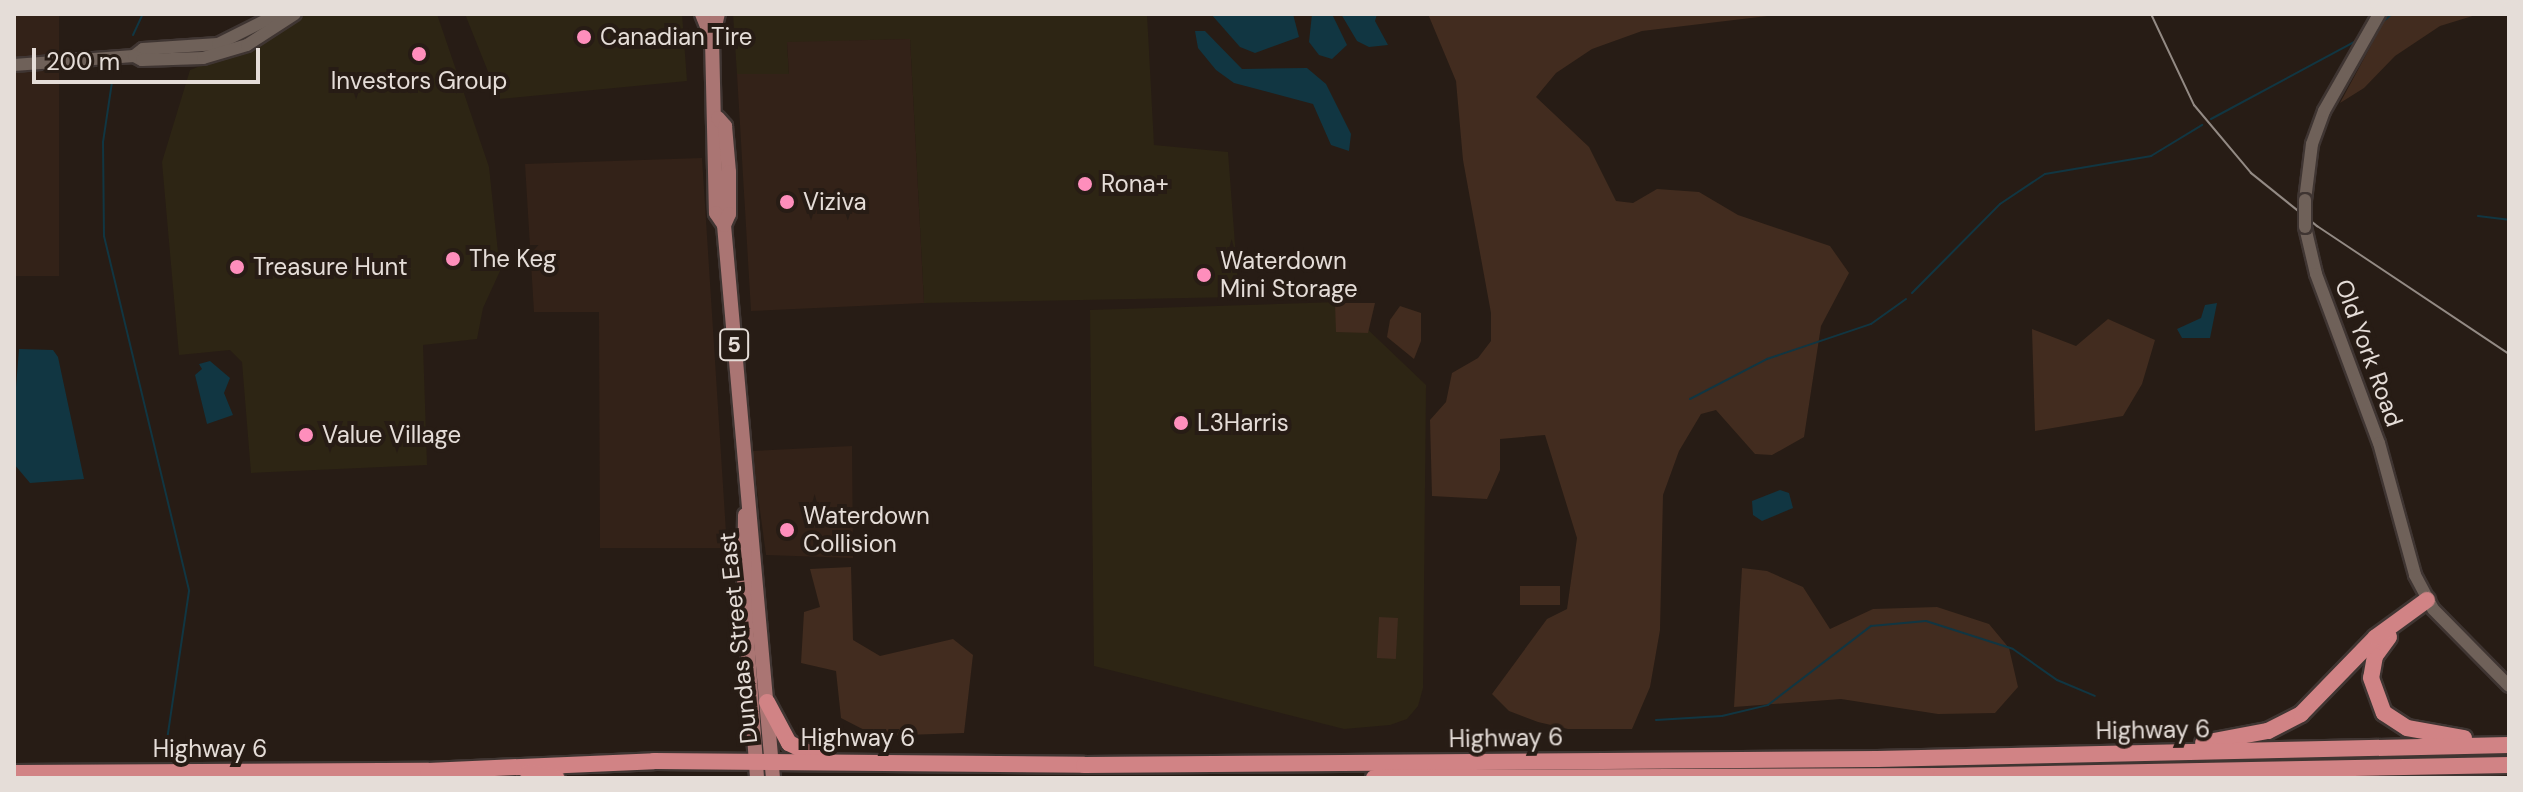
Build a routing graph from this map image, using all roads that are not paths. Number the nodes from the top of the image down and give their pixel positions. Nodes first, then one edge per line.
1 (278, 14) edge
2 (295, 14) edge
3 (702, 14) edge
4 (718, 14) edge
5 (2379, 14) edge
6 (253, 35) junction
7 (712, 39) junction
8 (14, 65) edge
9 (746, 510) junction
10 (2430, 604) junction
11 (2509, 686) edge
12 (767, 702) junction
13 (2509, 743) edge
14 (2107, 755) junction
15 (828, 762) junction
16 (2509, 765) edge
17 (503, 769) junction
18 (764, 770) edge
19 (14, 773) edge
20 (2117, 773) junction
21 (557, 778) edge
22 (1374, 778) edge
23 (2169, 778) edge

1 - 6 street
2 - 6 street
3 - 7 main road, Dundas Street East / 5
4 - 7 main road, Dundas Street East / 5
5 - 10 street, Old York Road, bridge
6 - 8 street
7 - 9 main road, Dundas Street East / 5
9 - 12 main road, Dundas Street East / 5
9 - 18 main road, Dundas Street East / 5
10 - 11 street, Old York Road
10 - 13 highway
10 - 14 highway
12 - 15 highway
12 - 18 main road, Dundas Street East / 5
13 - 14 highway, Highway 6
14 - 15 highway, Highway 6
15 - 18 highway, Highway 6
16 - 20 highway, Highway 6
17 - 18 highway, Highway 6
17 - 19 highway, Highway 6
17 - 21 highway, Highway 6
20 - 22 highway, Highway 6
20 - 23 highway

